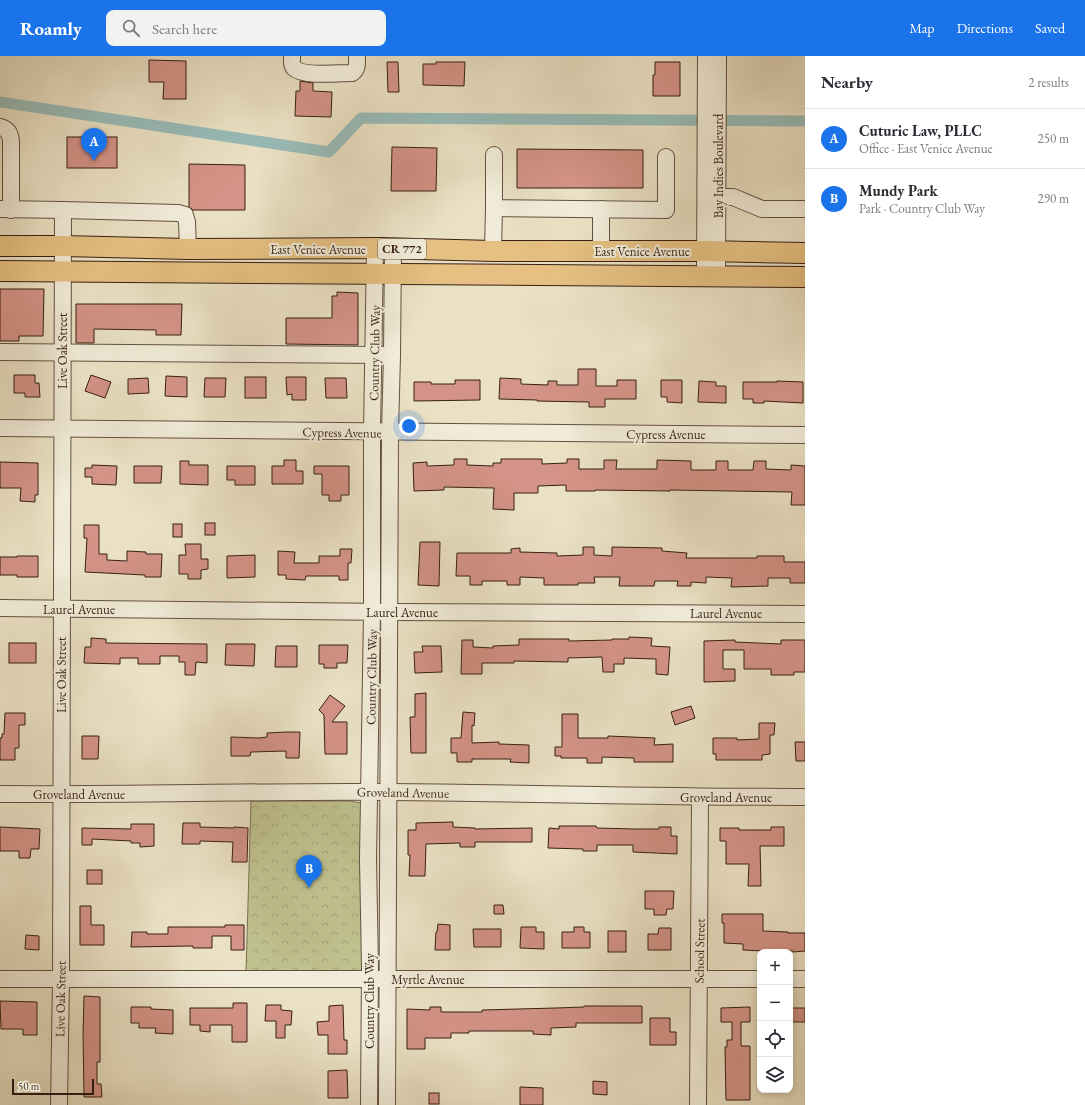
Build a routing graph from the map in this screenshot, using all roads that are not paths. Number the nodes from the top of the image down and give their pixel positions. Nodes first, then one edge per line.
1 (292, 56) edge
2 (357, 56) edge
3 (706, 56) edge
4 (718, 56) edge
5 (712, 96) junction
6 (0, 127) edge
7 (712, 144) junction
8 (494, 155) dead end
9 (666, 157) dead end
10 (717, 197) junction
11 (494, 208) junction
12 (6, 209) edge
13 (600, 209) junction
14 (805, 209) edge
15 (63, 210) junction
16 (0, 246) edge
17 (63, 246) junction
18 (384, 248) junction
19 (188, 249) junction
20 (493, 251) junction
21 (601, 251) junction
22 (711, 252) junction
23 (805, 253) edge
24 (0, 271) edge
25 (63, 272) junction
26 (384, 274) junction
27 (711, 276) junction
28 (805, 277) edge
29 (0, 352) edge
30 (62, 352) junction
31 (374, 355) junction
32 (392, 355) junction
33 (0, 428) edge
34 (62, 429) junction
35 (372, 432) junction
36 (390, 432) junction
37 (805, 435) edge
38 (0, 608) edge
39 (61, 609) junction
40 (372, 612) junction
41 (389, 612) junction
42 (805, 614) edge
43 (369, 792) junction
44 (389, 792) junction
45 (0, 794) edge
46 (62, 794) junction
47 (700, 797) junction
48 (805, 797) edge
49 (368, 870) junction
50 (388, 870) junction
51 (0, 979) edge
52 (61, 979) junction
53 (370, 979) junction
54 (387, 979) junction
55 (698, 979) junction
56 (757, 979) edge
57 (793, 979) edge
58 (805, 979) edge
59 (59, 1105) edge
60 (369, 1105) edge
61 (387, 1105) edge
62 (698, 1105) edge

1 - 2 street
3 - 5 street, Bay Indies Boulevard
4 - 5 street, Bay Indies Boulevard
5 - 7 street, Bay Indies Boulevard
6 - 12 street
7 - 10 street, Bay Indies Boulevard
7 - 22 street, Bay Indies Boulevard
8 - 11 street
9 - 13 street
10 - 14 street
10 - 22 street, Bay Indies Boulevard
11 - 13 street
11 - 20 street
12 - 15 street
13 - 21 street
15 - 17 street, Live Oak Street
15 - 19 street
16 - 17 main road, East Venice Avenue / CR 772
17 - 19 main road, East Venice Avenue / CR 772
17 - 25 street, Live Oak Street
18 - 19 main road, East Venice Avenue / CR 772
18 - 20 main road, East Venice Avenue / CR 772
18 - 26 street, Country Club Way
20 - 21 main road, East Venice Avenue / CR 772
21 - 22 main road, East Venice Avenue / CR 772
22 - 23 main road, East Venice Avenue / CR 772
22 - 27 street, Bay Indies Boulevard
24 - 25 main road, East Venice Avenue / CR 772
25 - 26 main road, East Venice Avenue / CR 772
25 - 30 street, Live Oak Street
26 - 27 main road, East Venice Avenue / CR 772
26 - 31 street, Country Club Way
26 - 32 street, Country Club Way
27 - 28 main road, East Venice Avenue / CR 772
29 - 30 street
30 - 31 street
30 - 34 street, Live Oak Street
31 - 32 street
31 - 35 street, Country Club Way
32 - 36 street, Country Club Way
33 - 34 street, Cypress Avenue
34 - 35 street, Cypress Avenue
34 - 39 street, Live Oak Street
35 - 36 street, Cypress Avenue
35 - 40 street, Country Club Way
36 - 37 street, Cypress Avenue
36 - 41 street, Country Club Way
38 - 39 street, Laurel Avenue
39 - 40 street, Laurel Avenue
39 - 46 street, Live Oak Street
40 - 41 street, Laurel Avenue
40 - 43 street, Country Club Way
41 - 42 street, Laurel Avenue
41 - 44 street, Country Club Way
43 - 44 street, Groveland Avenue
43 - 46 street, Groveland Avenue
43 - 49 street, Country Club Way
44 - 47 street, Groveland Avenue
44 - 50 street, Country Club Way
45 - 46 street, Groveland Avenue
46 - 52 street, Live Oak Street
47 - 48 street, Groveland Avenue
47 - 55 street, School Street
49 - 50 street
49 - 53 street, Country Club Way
50 - 54 street, Country Club Way
51 - 52 street, Myrtle Avenue
52 - 53 street, Myrtle Avenue
52 - 59 street, Live Oak Street
53 - 54 street, Myrtle Avenue
53 - 60 street, Country Club Way
54 - 55 street, Myrtle Avenue
54 - 61 street, Country Club Way
55 - 56 street, Myrtle Avenue
55 - 62 street, School Street
57 - 58 street

